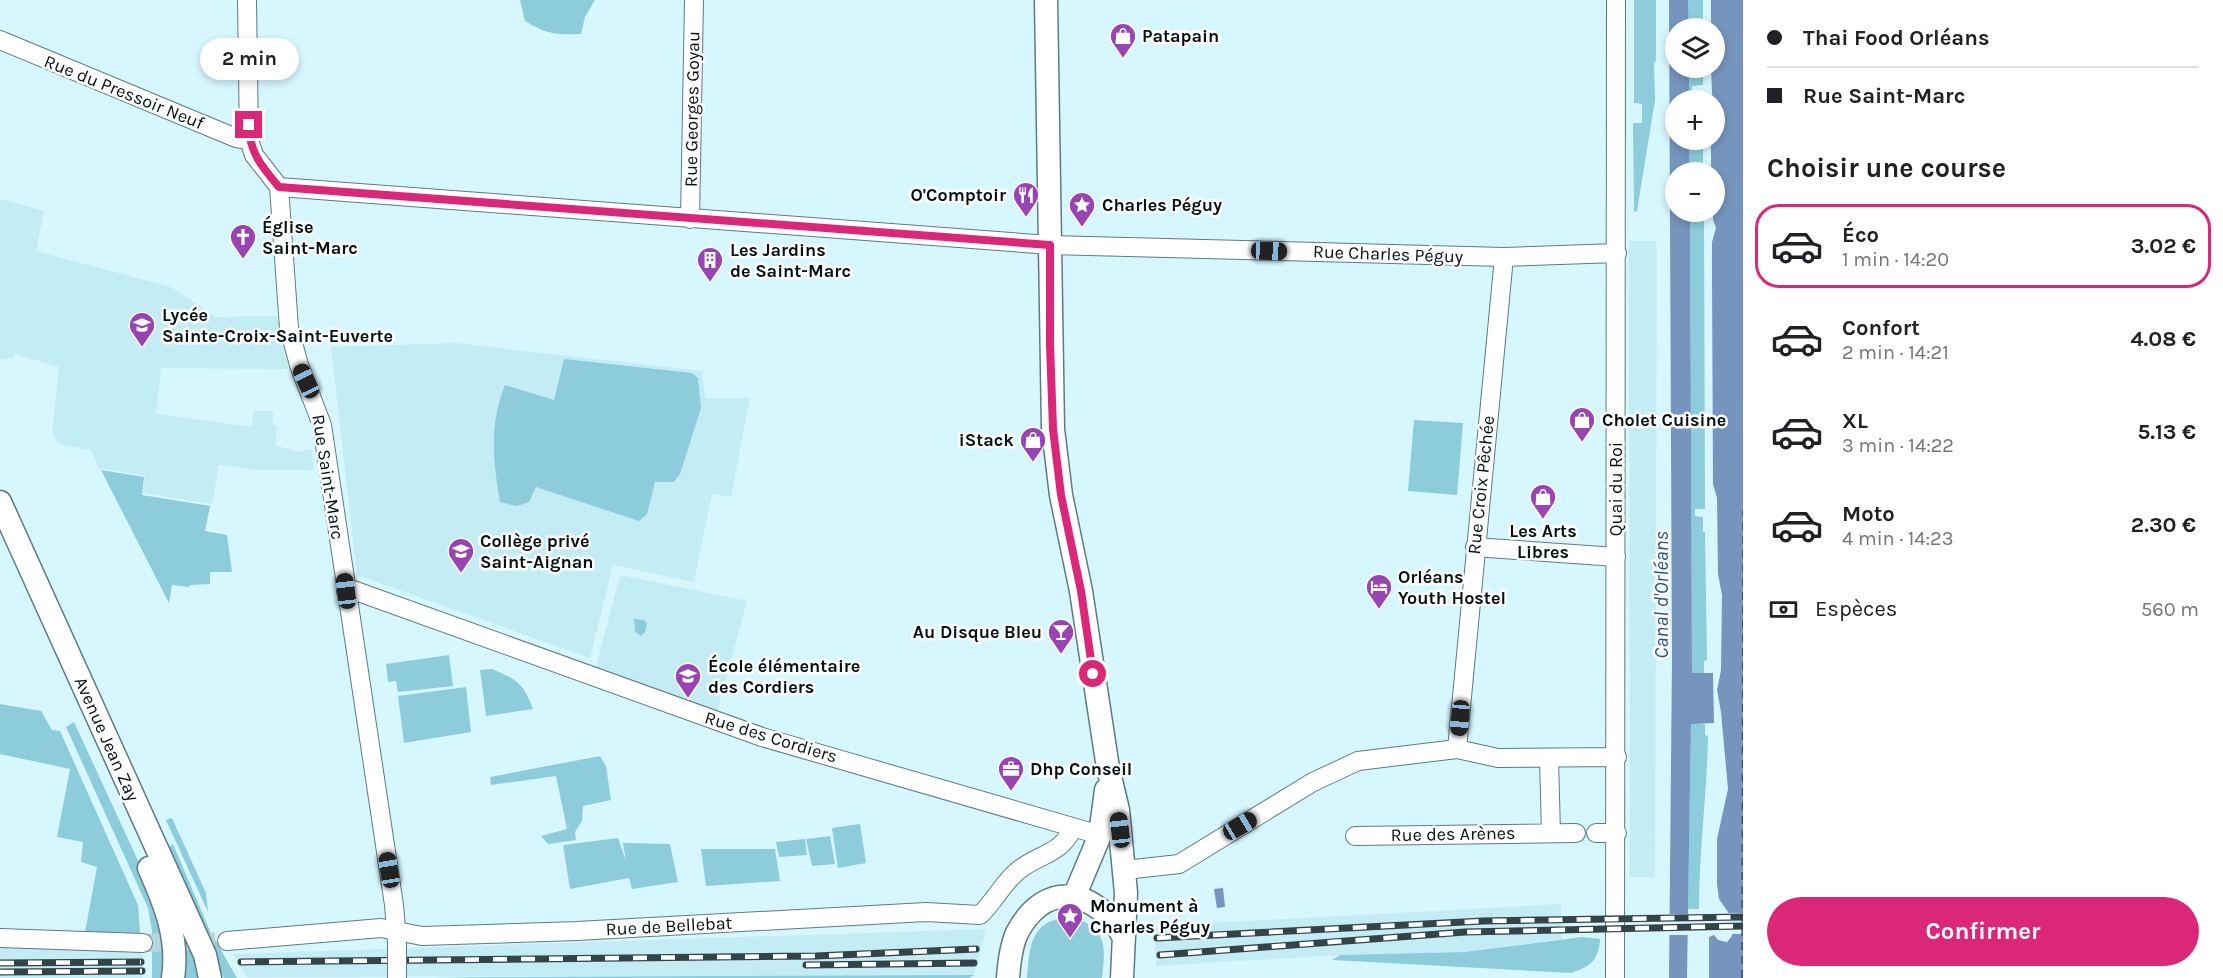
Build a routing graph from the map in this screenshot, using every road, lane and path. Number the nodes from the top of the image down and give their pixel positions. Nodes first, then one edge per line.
1 (248, 0) edge
2 (694, 0) edge
3 (1046, 0) edge
4 (1616, 0) edge
5 (0, 40) edge
6 (249, 140) junction
7 (279, 187) junction
8 (690, 219) junction
9 (1050, 245) junction
10 (1617, 254) junction
11 (1504, 257) junction
12 (0, 502) edge
13 (0, 539) edge
14 (1475, 547) junction
15 (1616, 557) junction
16 (346, 591) junction
17 (1457, 749) junction
18 (1617, 757) junction
19 (1549, 758) junction
20 (1108, 768) junction
21 (1073, 827) junction
22 (1551, 833) junction
23 (1576, 833) dead end
24 (1596, 833) dead end
25 (1617, 833) junction
26 (1100, 835) junction
27 (1355, 836) dead end
28 (1125, 870) junction
29 (1074, 897) junction
30 (396, 936) junction
31 (1124, 937) junction
32 (0, 938) edge
33 (227, 941) tunnel mouth
34 (143, 943) tunnel mouth
35 (174, 975) edge
36 (1006, 975) edge
37 (210, 978) edge
38 (397, 978) edge
39 (1122, 978) edge
40 (1615, 978) edge

1 - 6 street
2 - 8 street, Rue Georges Goyau
3 - 9 main road
4 - 10 street, Quai du Roi
5 - 6 street, Rue du Pressoir Neuf
6 - 7 street
7 - 8 street, Rue Charles Péguy
7 - 16 street, Rue Saint-Marc
8 - 9 street, Rue Charles Péguy
9 - 11 street, Rue Charles Péguy
9 - 20 main road
10 - 11 street, Rue Charles Péguy
10 - 15 street, Quai du Roi
11 - 14 street, Rue Croix Pêchée
12 - 37 main road, Avenue Jean Zay
13 - 35 main road, Avenue Jean Zay
14 - 15 street
14 - 17 street, Rue Croix Pêchée
15 - 18 street, Quai du Roi
16 - 21 street, Rue des Cordiers
16 - 30 street, Rue Saint-Marc
17 - 19 street
17 - 28 street
18 - 19 street
18 - 25 street, Quai du Roi
19 - 22 street
20 - 26 main road
20 - 28 main road
21 - 26 street, Rue des Cordiers
21 - 30 street, Rue de Bellebat
22 - 23 street, Rue des Arènes
22 - 27 street, Rue des Arènes
24 - 25 street
25 - 40 street, Quai du Roi
26 - 29 main road
28 - 31 main road
29 - 31 main road
29 - 36 main road
30 - 33 street, Rue de Bellebat
30 - 38 street, Rue Saint-Marc, bridge
31 - 39 main road
32 - 34 street

